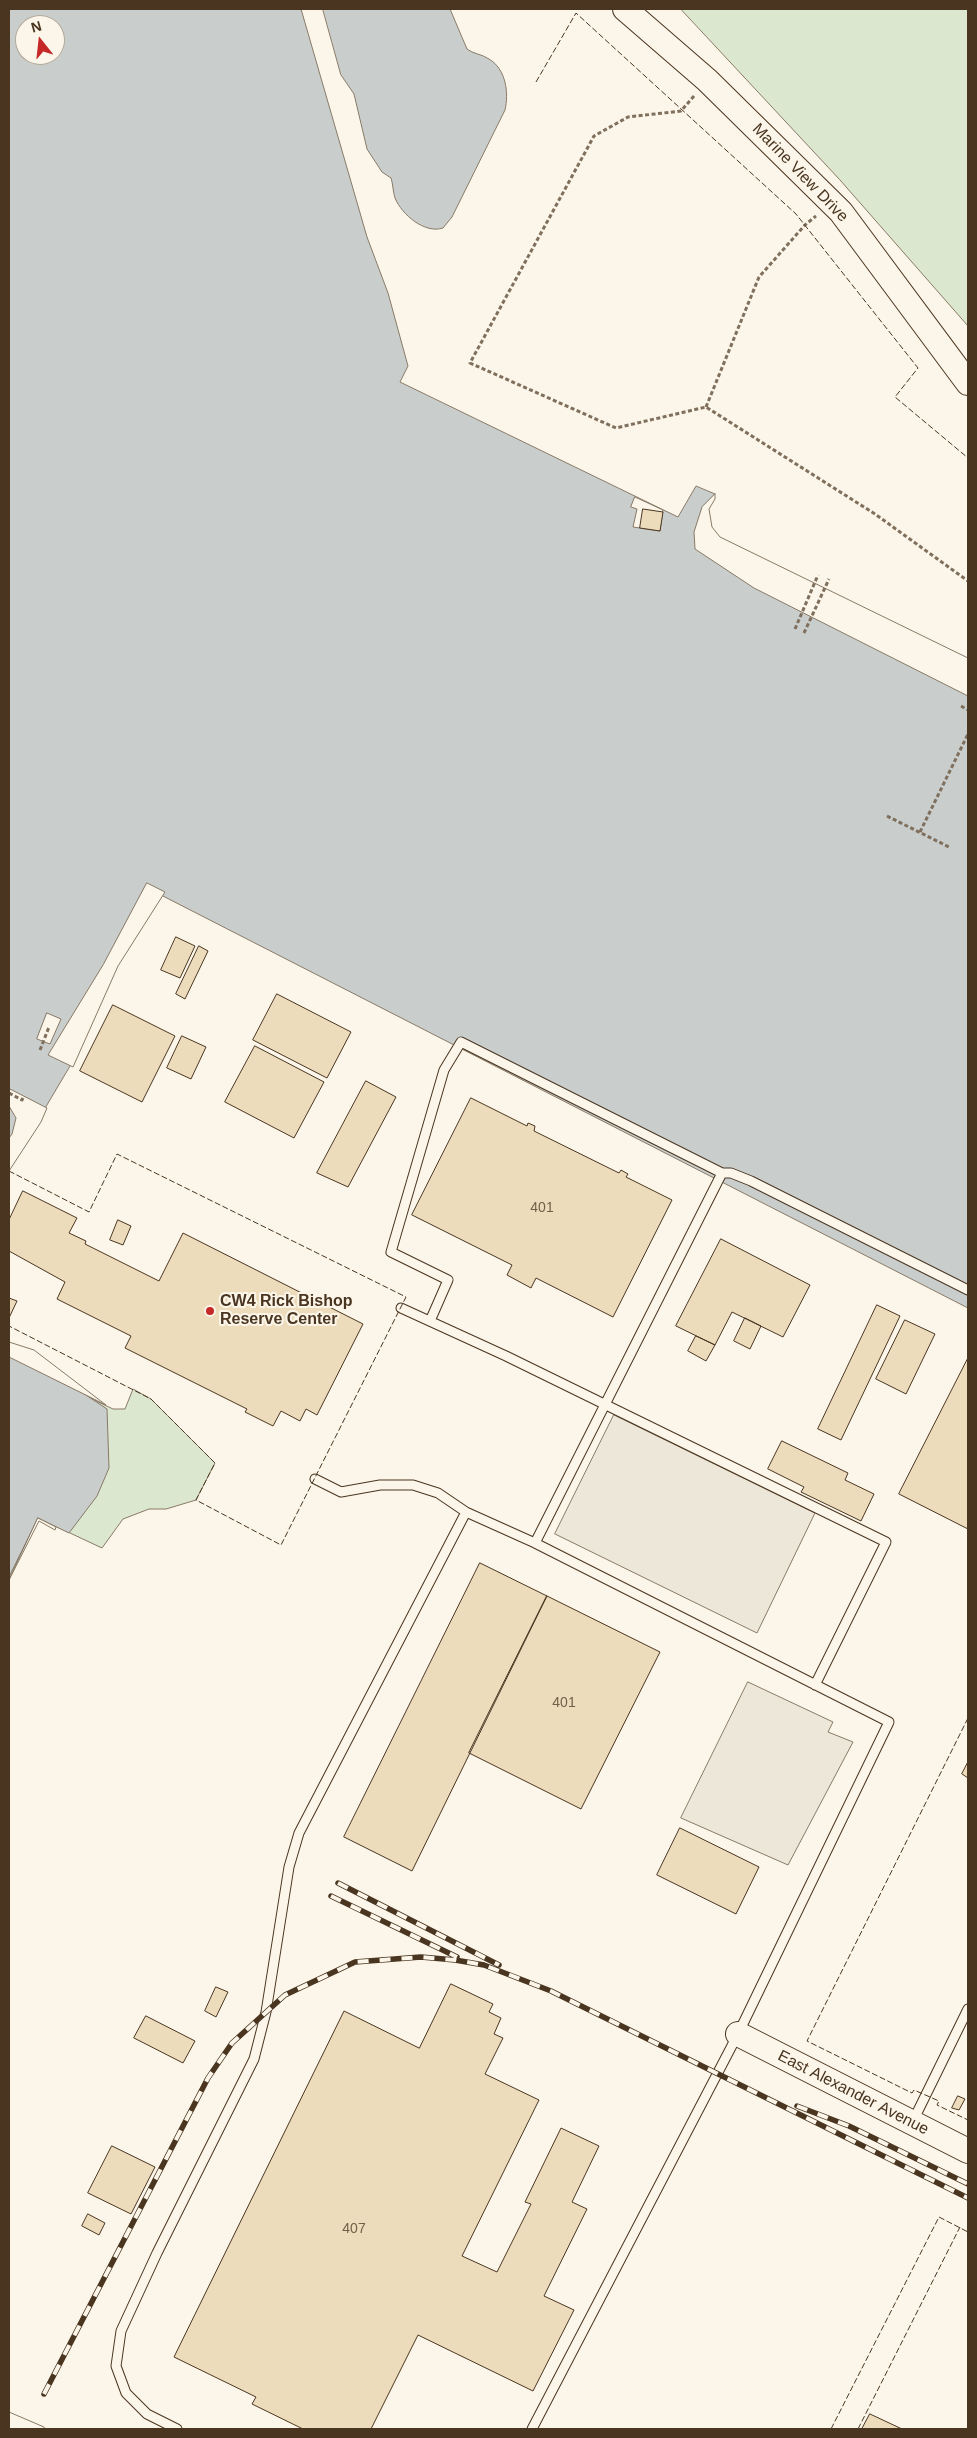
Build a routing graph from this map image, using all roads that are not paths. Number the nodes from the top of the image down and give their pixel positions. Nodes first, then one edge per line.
1 (625, 9) edge
2 (968, 383) edge
3 (722, 1173) junction
4 (968, 1290) edge
5 (401, 1308) dead end
6 (430, 1322) junction
7 (605, 1405) junction
8 (315, 1479) dead end
9 (466, 1512) junction
10 (535, 1543) junction
11 (815, 1685) junction
12 (968, 2009) edge
13 (738, 2034) junction
14 (912, 2123) junction
15 (968, 2151) edge
16 (177, 2429) edge
17 (532, 2429) edge

1 - 2 main road, Marine View Drive
3 - 4 lane
3 - 6 lane
3 - 7 lane
5 - 6 lane
6 - 7 lane
7 - 10 lane
7 - 11 lane
8 - 9 lane
9 - 10 lane
9 - 16 lane
10 - 11 lane
11 - 13 lane
12 - 14 lane
13 - 14 main road, East Alexander Avenue
13 - 17 lane
14 - 15 main road, East Alexander Avenue

